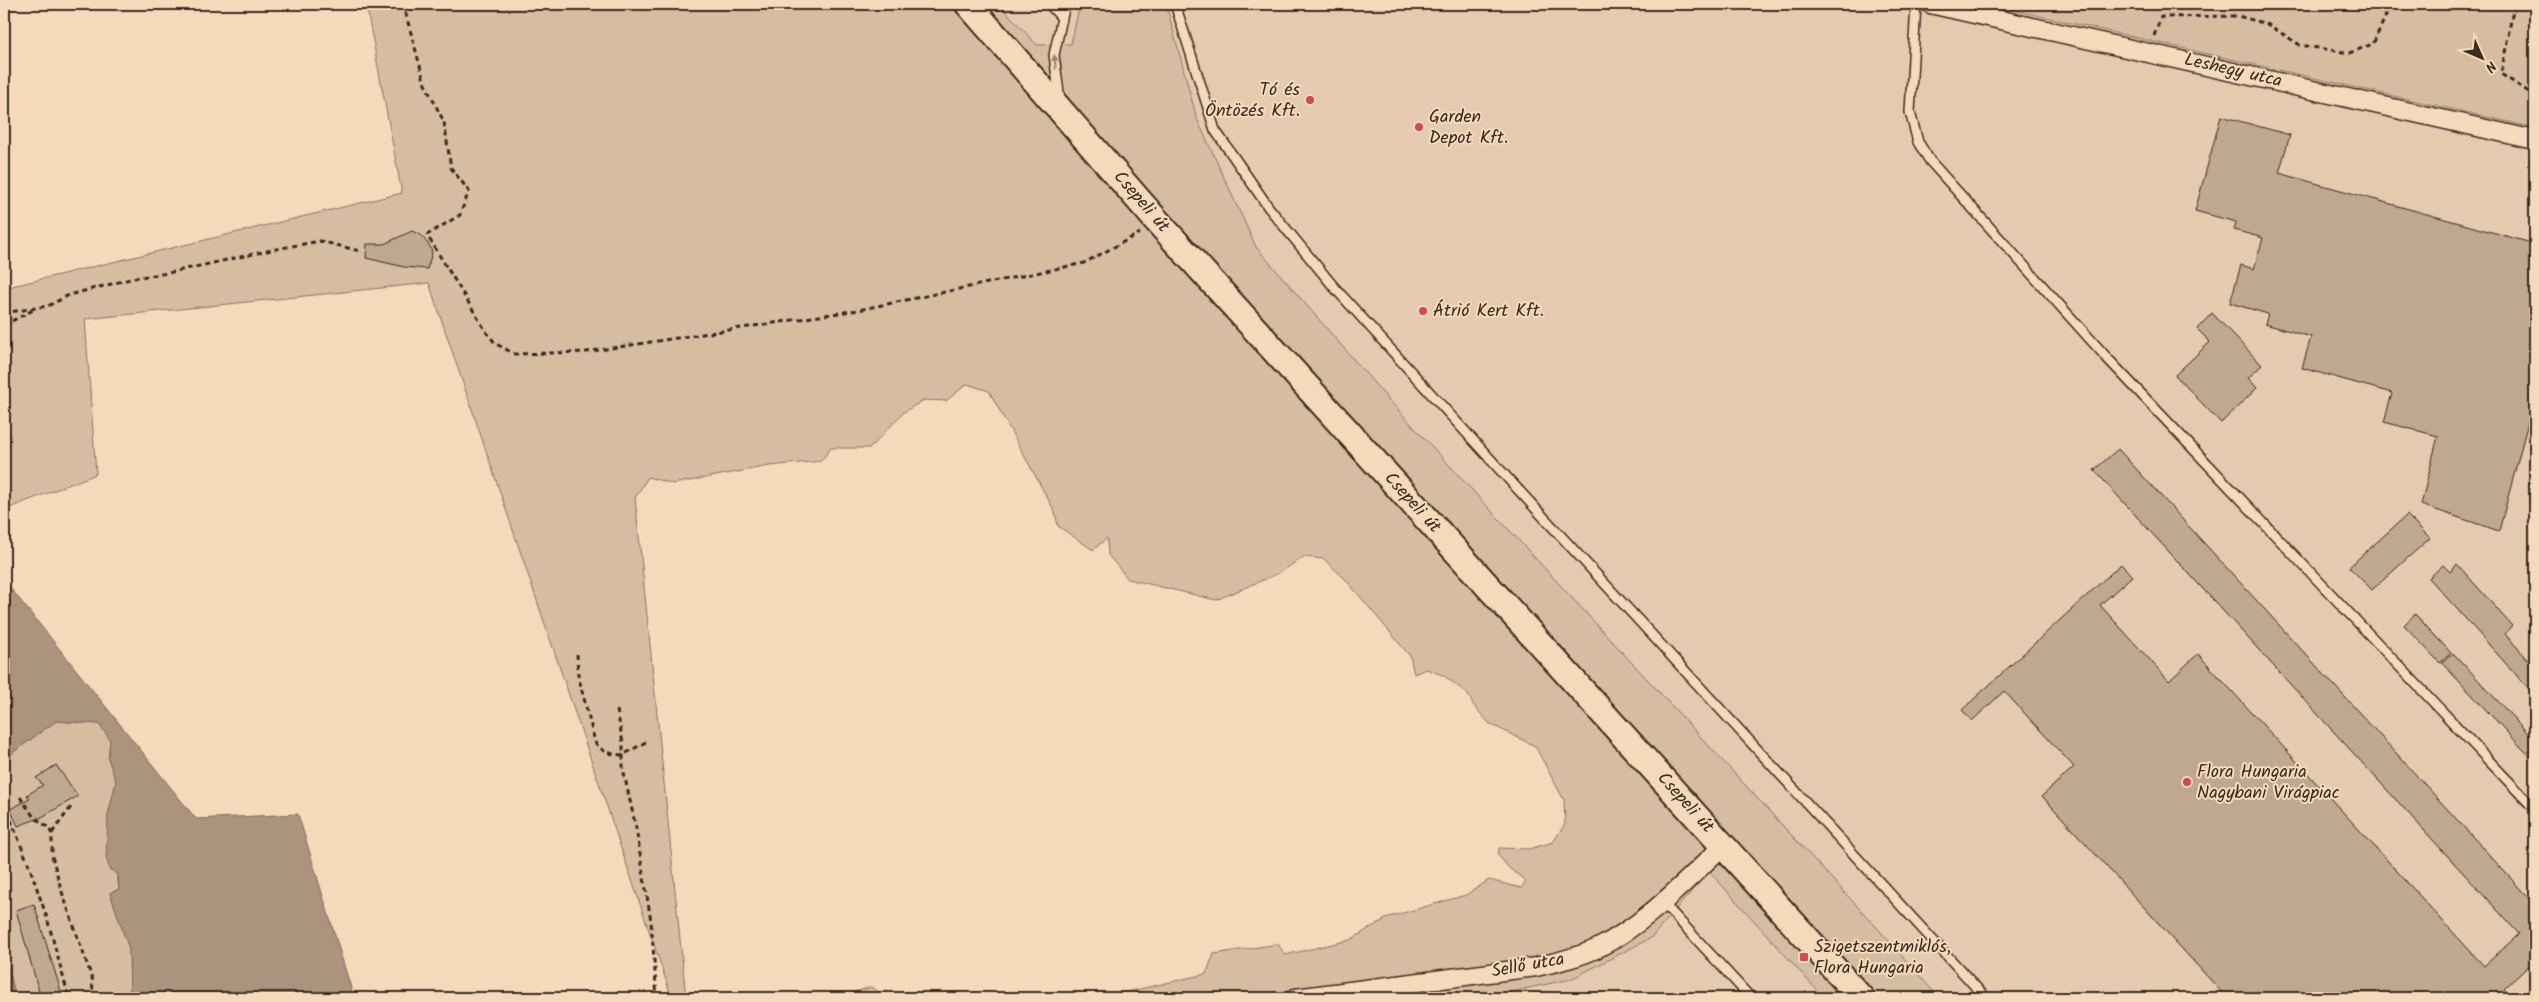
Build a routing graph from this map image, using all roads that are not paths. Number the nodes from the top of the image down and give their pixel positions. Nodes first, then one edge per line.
1 (968, 4) edge
2 (1049, 4) edge
3 (1065, 4) edge
4 (1175, 4) edge
5 (1916, 4) edge
6 (1930, 4) edge
7 (1061, 16) junction
8 (1061, 108) junction
9 (2535, 140) edge
10 (2530, 804) dead end
11 (1724, 846) junction
12 (1663, 904) junction
13 (1295, 998) edge
14 (1751, 998) edge
15 (1861, 998) edge
16 (1986, 998) edge

1 - 8 street, Csepeli út
2 - 7 lane
3 - 7 lane
4 - 16 lane
5 - 10 lane
6 - 9 street, Leshegy utca
8 -> 7 lane
8 - 11 street, Csepeli út
11 - 12 street, Sellő utca
11 - 15 street, Csepeli út
12 - 13 street, Sellő utca
12 - 14 lane

